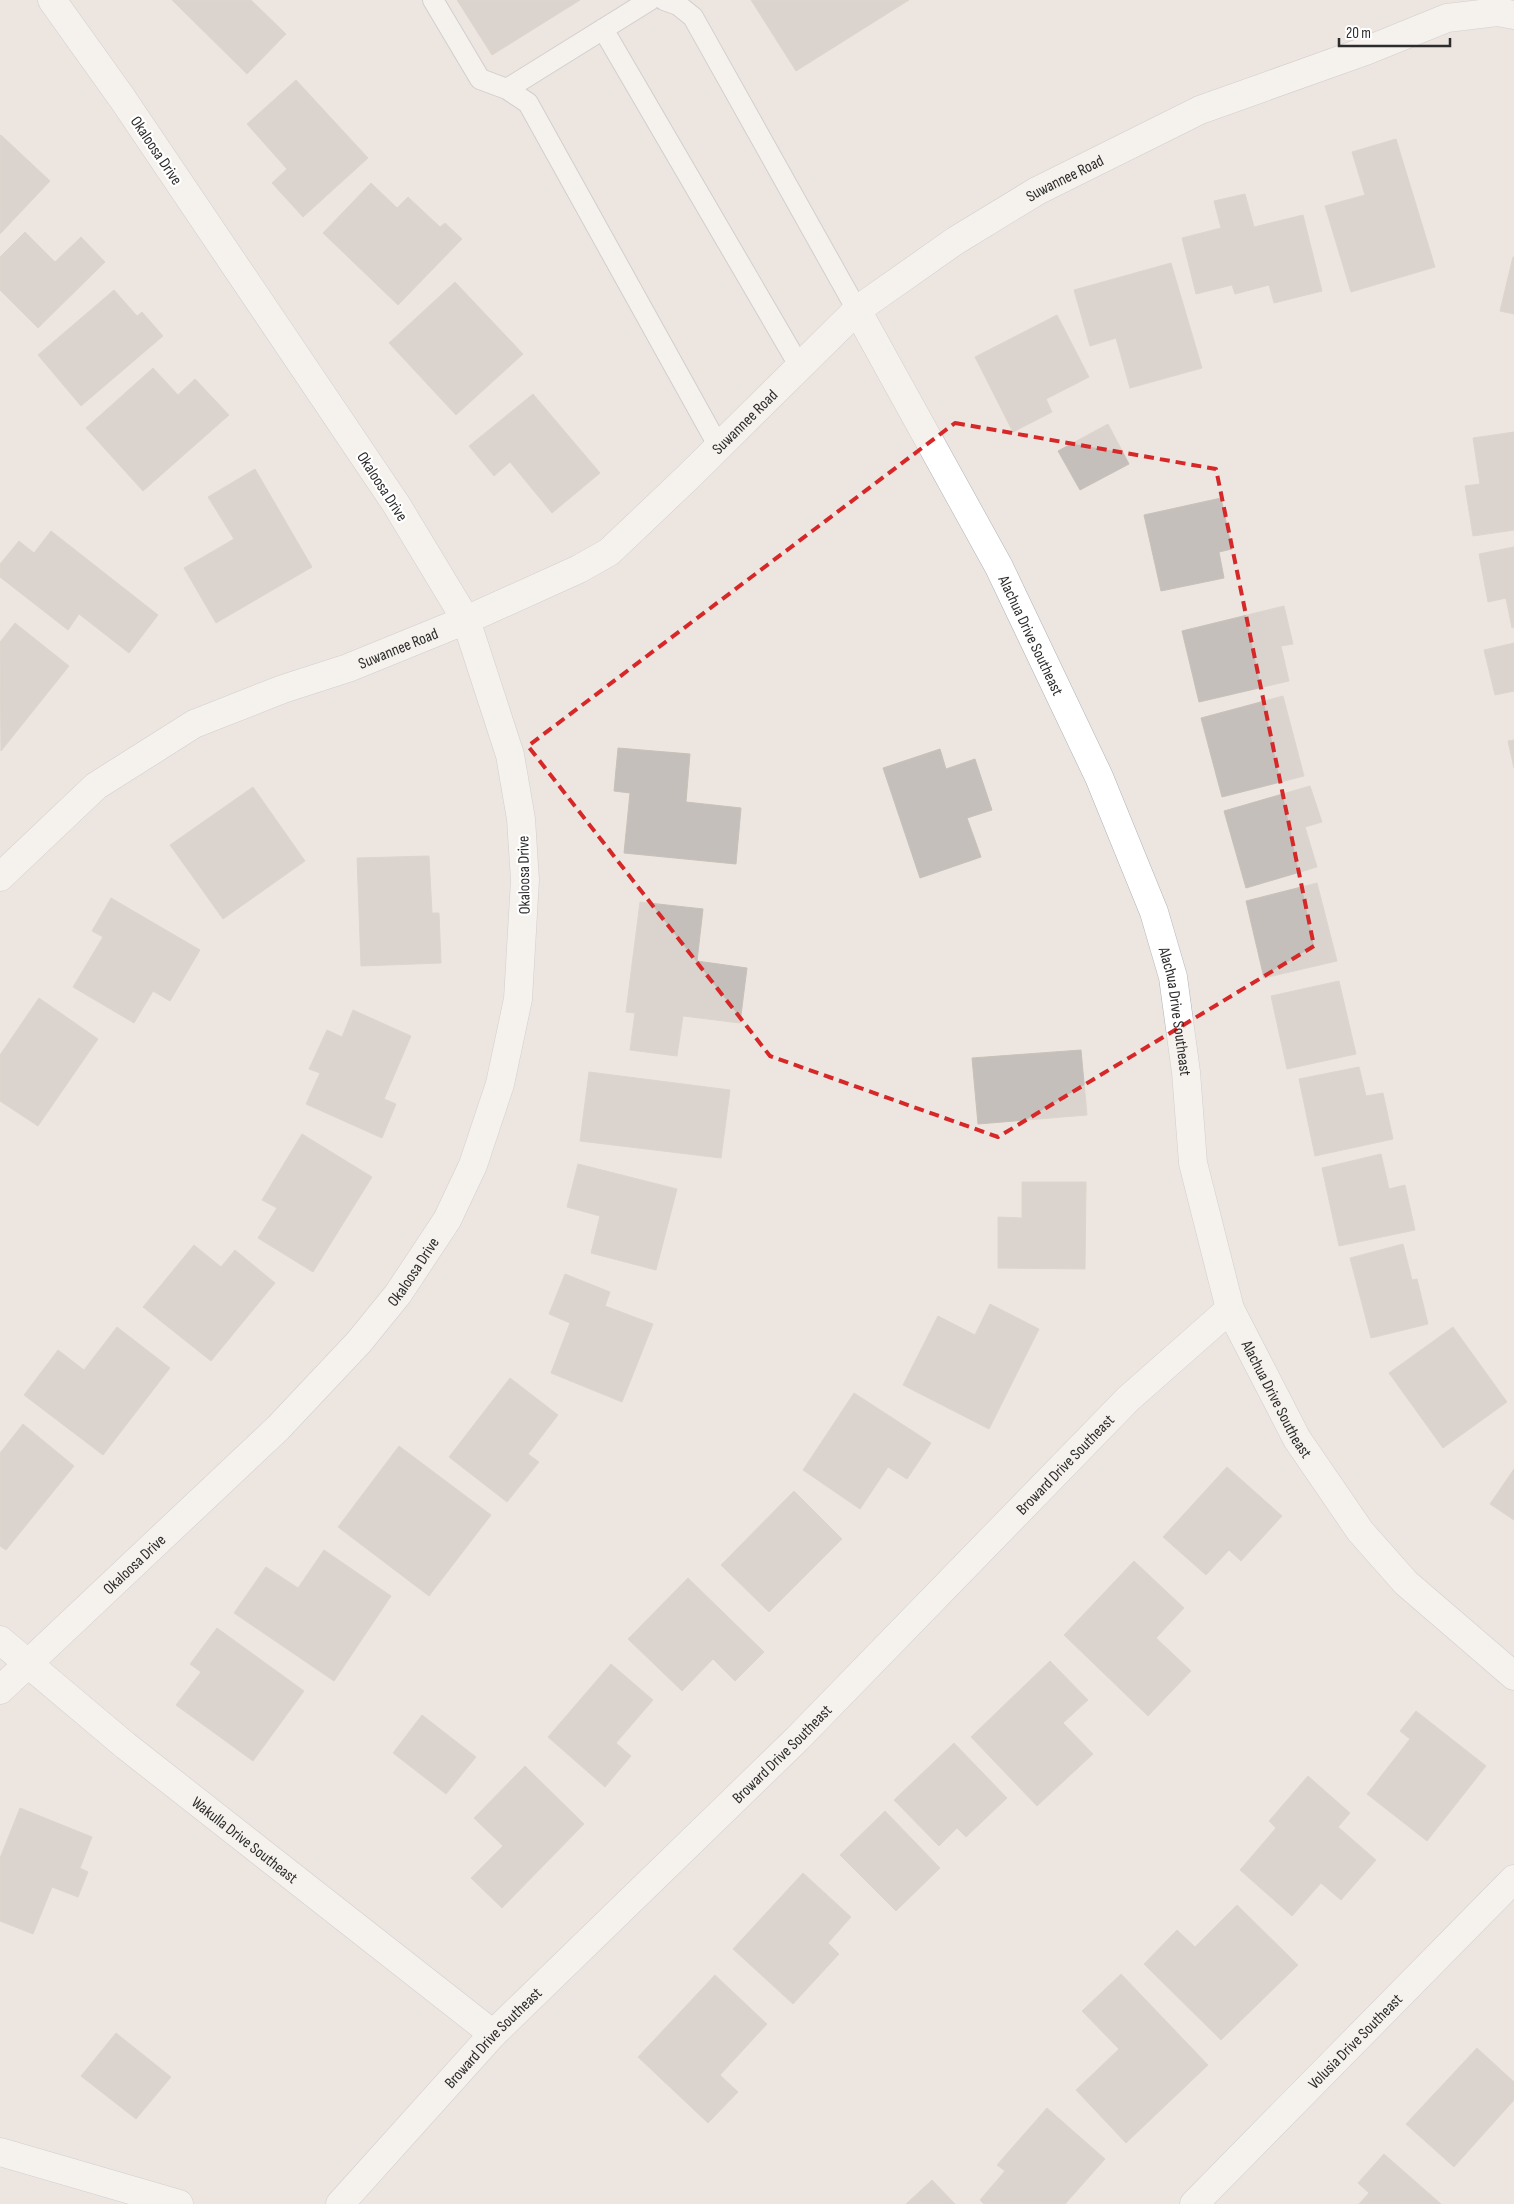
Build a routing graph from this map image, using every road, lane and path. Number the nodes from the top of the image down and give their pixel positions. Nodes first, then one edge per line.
1 (52, 0) edge
2 (432, 0) edge
3 (650, 0) edge
4 (664, 0) edge
5 (1514, 15) edge
6 (603, 29) junction
7 (507, 88) junction
8 (857, 310) junction
9 (800, 367) junction
10 (719, 447) junction
11 (466, 620) junction
12 (0, 877) edge
13 (1230, 1309) junction
14 (0, 1640) edge
15 (26, 1663) junction
16 (1514, 1676) edge
17 (0, 1690) edge
18 (1514, 1879) edge
19 (493, 2034) junction
20 (0, 2152) edge
21 (179, 2204) edge
22 (340, 2204) edge
23 (1194, 2204) edge

1 - 11 street, Okaloosa Drive
2 - 7 lane
3 - 6 lane
4 - 8 lane
5 - 8 street, Suwannee Road
6 - 7 lane
6 - 9 lane
7 - 10 lane
8 - 9 street, Suwannee Road
8 - 13 street, Alachua Drive Southeast
9 - 10 street, Suwannee Road
10 - 11 street, Suwannee Road
11 - 12 street, Suwannee Road
11 - 15 street, Okaloosa Drive
13 - 16 street, Alachua Drive Southeast
13 - 19 street, Broward Drive Southeast
14 - 15 street, Wakulla Drive Southeast
15 - 17 street, Okaloosa Drive
15 - 19 street, Wakulla Drive Southeast
18 - 23 street, Volusia Drive Southeast
19 - 22 street, Broward Drive Southeast
20 - 21 street

